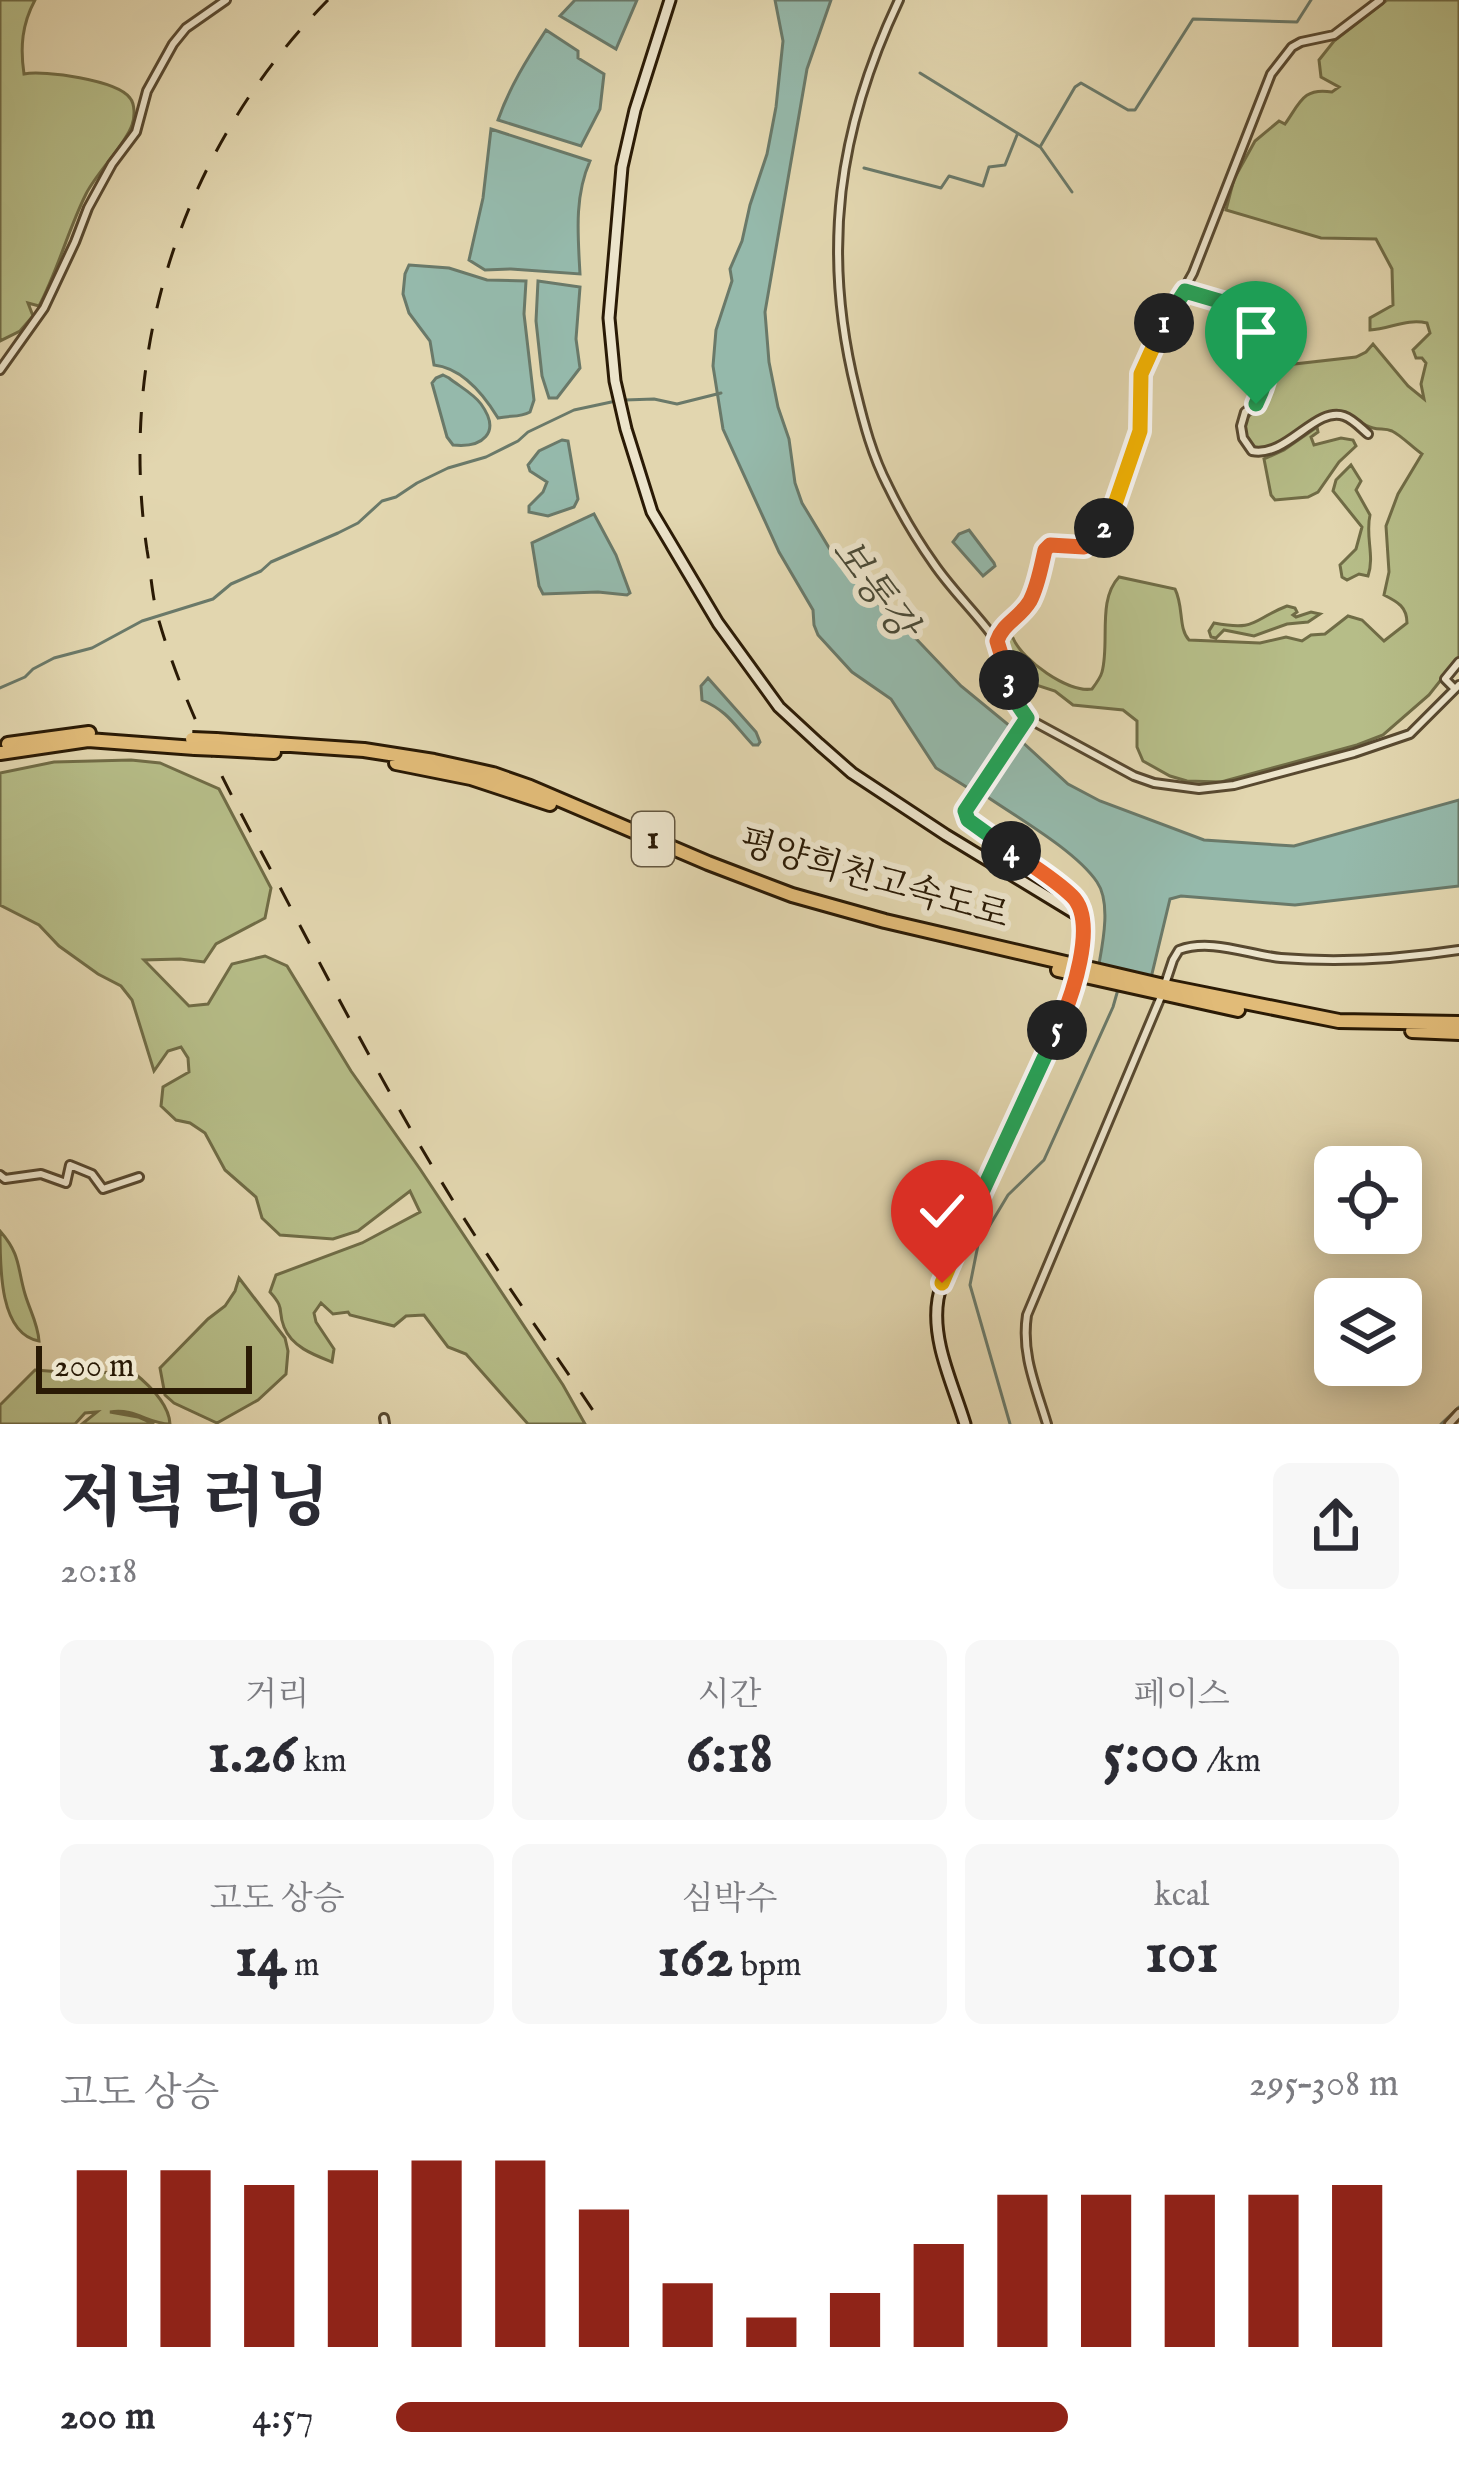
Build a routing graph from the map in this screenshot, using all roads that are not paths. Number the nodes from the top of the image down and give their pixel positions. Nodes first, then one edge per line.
1 (226, 0) edge
2 (670, 0) edge
3 (899, 0) edge
4 (1380, 0) edge
5 (1185, 291) junction
6 (0, 370) edge
7 (1368, 434) dead end
8 (997, 641) junction
9 (1459, 662) edge
10 (1457, 687) edge
11 (1027, 718) junction
12 (0, 749) edge
13 (1082, 922) junction
14 (1459, 950) edge
15 (1081, 971) junction
16 (1161, 989) junction
17 (1459, 1023) edge
18 (1459, 1033) edge
19 (0, 1175) edge
20 (139, 1177) dead end
21 (1459, 1414) edge
22 (965, 1424) edge
23 (1048, 1424) edge
24 (1449, 1424) edge

1 - 6 street
2 - 13 main road
3 - 8 street
4 - 5 street
5 - 7 street
5 - 8 street
8 - 11 street
9 - 10 street
10 - 11 street
11 - 13 street
12 - 15 highway, 평양희천고속도로 / 1, bridge
13 - 15 main road
14 - 16 street
15 - 16 highway, 평양희천고속도로 / 1
15 - 22 main road
16 - 17 highway, 평양희천고속도로 / 1
16 - 18 highway, 평양희천고속도로 / 1
16 - 23 street
19 - 20 street
21 - 24 street

